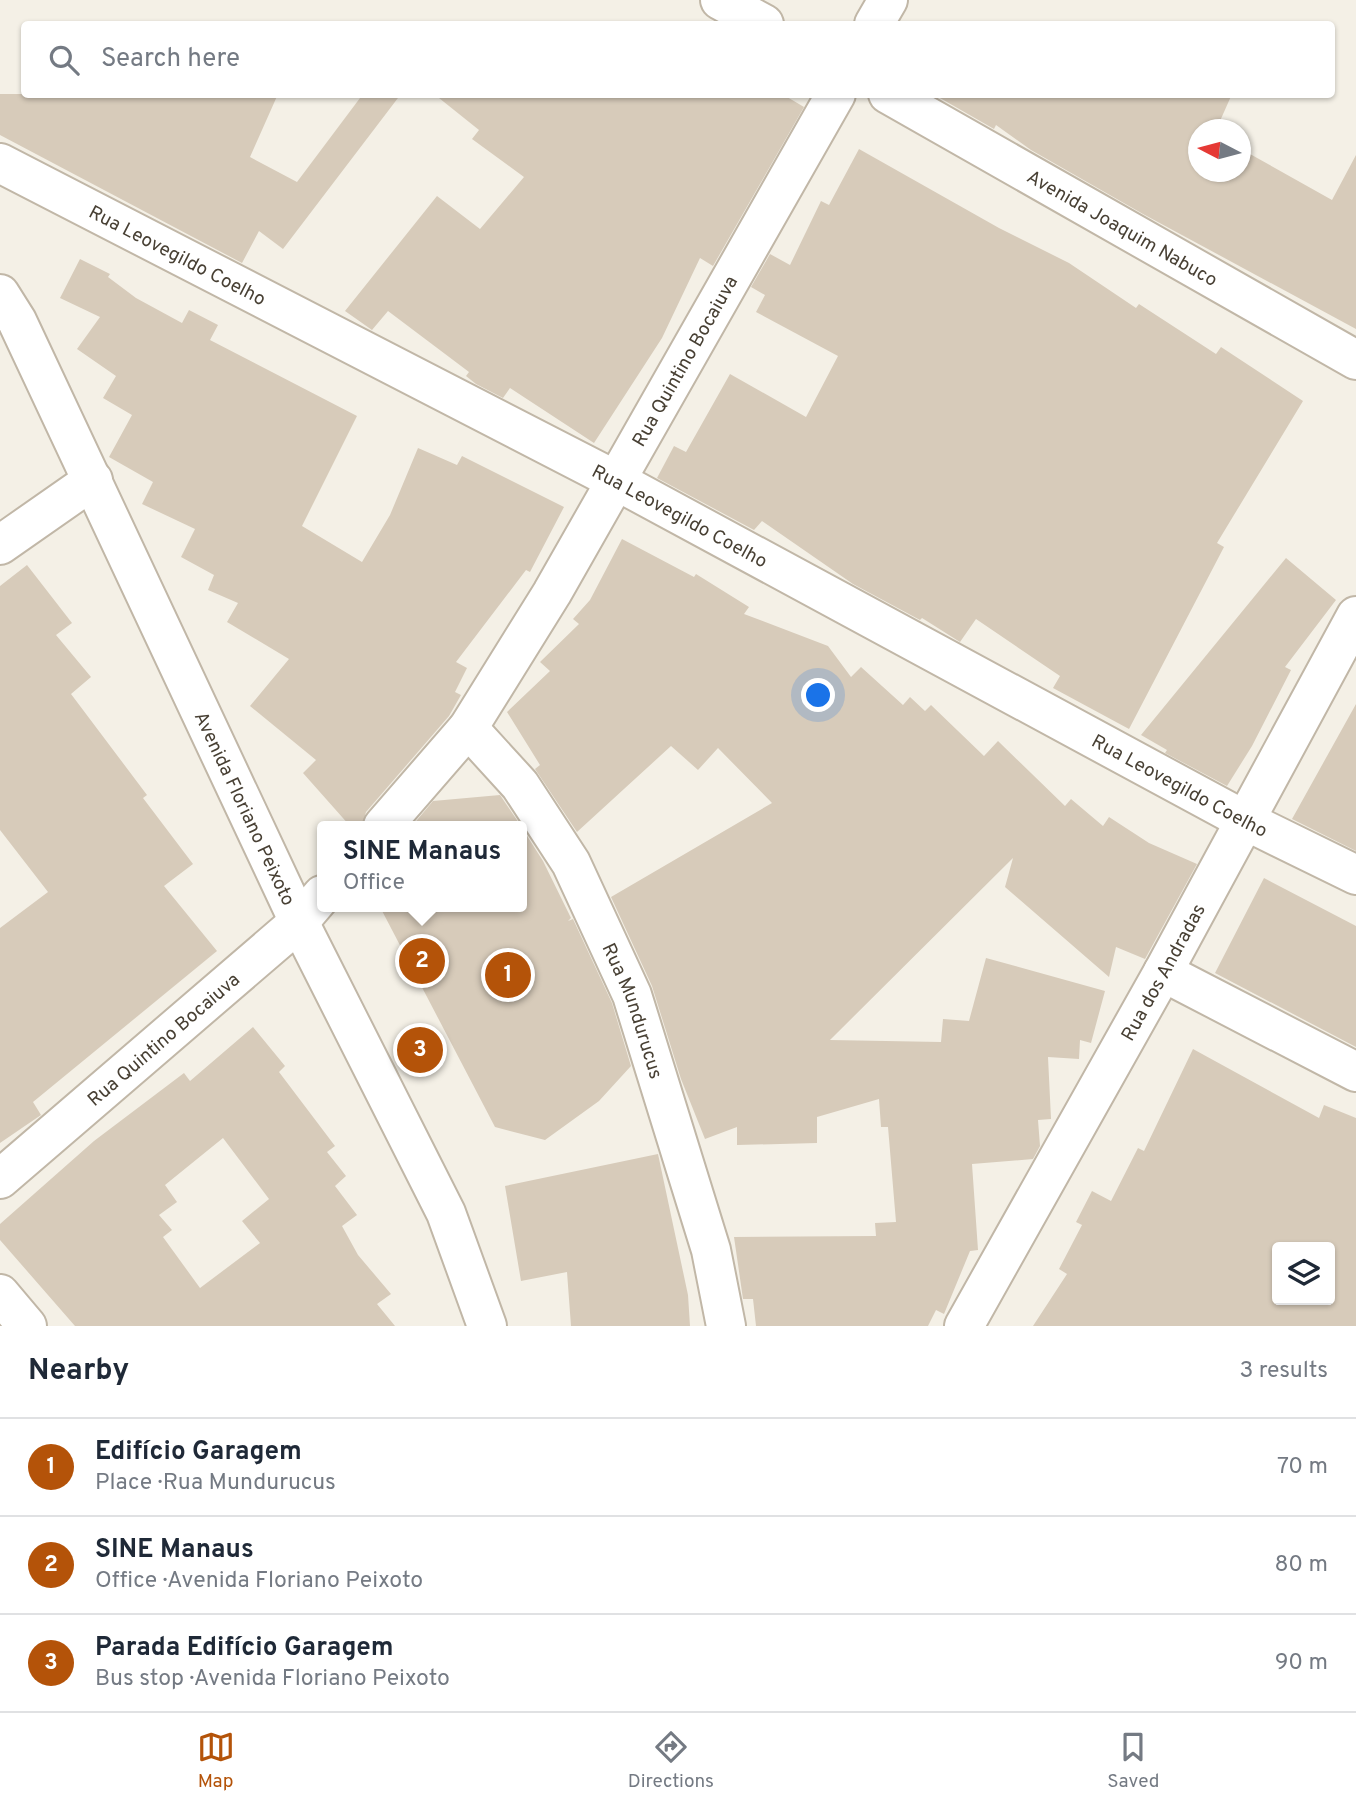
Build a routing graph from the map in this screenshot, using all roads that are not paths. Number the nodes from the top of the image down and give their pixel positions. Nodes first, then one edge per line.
1 (720, 0) edge
2 (888, 0) edge
3 (758, 21) edge
4 (876, 21) edge
5 (834, 98) edge
6 (895, 98) edge
7 (0, 163) edge
8 (0, 294) edge
9 (1356, 360) edge
10 (93, 480) junction
11 (615, 480) junction
12 (0, 545) edge
13 (1356, 616) edge
14 (468, 728) junction
15 (387, 821) edge
16 (1246, 821) junction
17 (1356, 875) edge
18 (311, 909) edge
19 (1163, 972) junction
20 (1356, 1072) edge
21 (0, 1179) edge
22 (0, 1294) edge
23 (27, 1326) edge
24 (487, 1326) edge
25 (726, 1326) edge
26 (964, 1326) edge

1 - 3 street
2 - 4 street
5 - 11 street, Rua Quintino Bocaiuva
6 - 9 street, Avenida Joaquim Nabuco
7 - 11 street, Rua Leovegildo Coelho
8 - 10 street, Avenida Floriano Peixoto
10 - 12 street
10 - 18 street, Avenida Floriano Peixoto
11 - 14 street, Rua Quintino Bocaiuva
11 - 16 street, Rua Leovegildo Coelho
13 - 16 street, Rua dos Andradas
14 - 15 street, Rua Quintino Bocaiuva
14 - 25 street, Rua Mundurucus
16 - 17 street, Rua Leovegildo Coelho
16 - 19 street, Rua dos Andradas
18 - 21 street, Rua Quintino Bocaiuva
18 - 24 street, Avenida Floriano Peixoto
19 - 20 street
19 - 26 street, Rua dos Andradas
22 - 23 street

